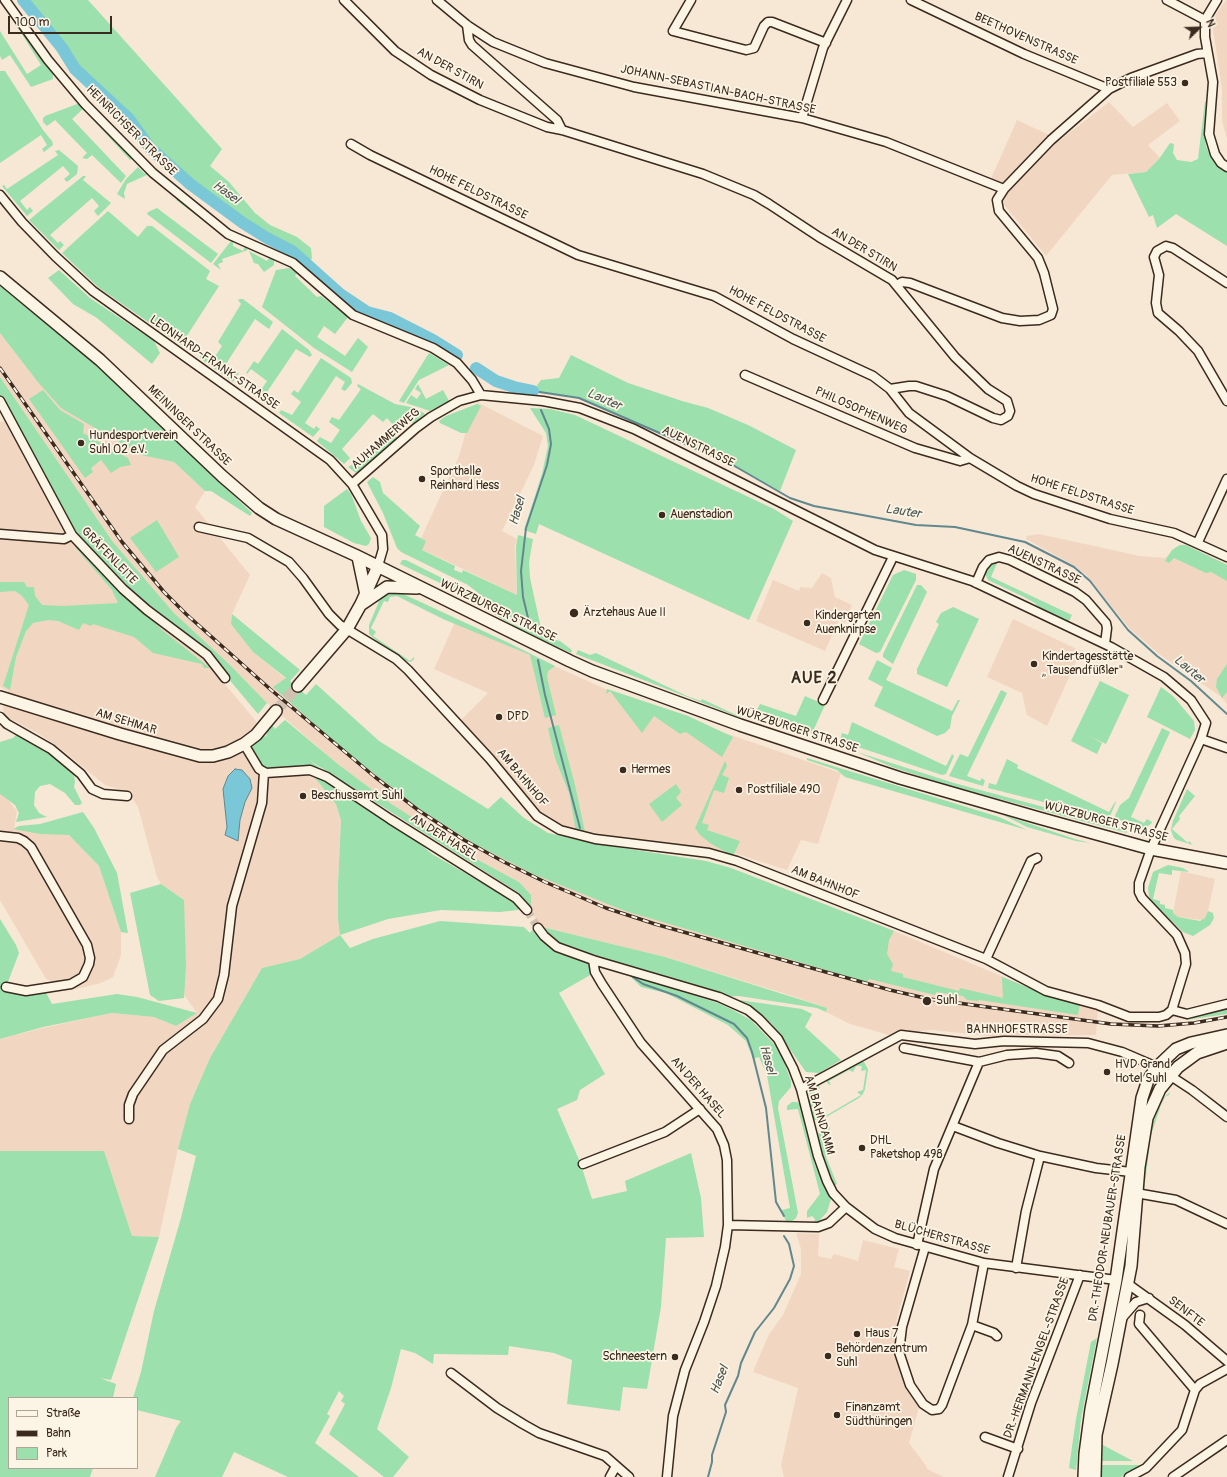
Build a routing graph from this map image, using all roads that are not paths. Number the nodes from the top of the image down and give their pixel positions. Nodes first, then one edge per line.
1 (5, 0) edge
2 (344, 0) edge
3 (437, 0) edge
4 (691, 0) edge
5 (847, 0) edge
6 (911, 0) edge
7 (1167, 0) edge
8 (1217, 0) edge
9 (1205, 20) junction
10 (467, 25) junction
11 (826, 43) junction
12 (1208, 53) junction
13 (1109, 89) junction
14 (802, 118) junction
15 (562, 130) junction
16 (351, 144) dead end
17 (1227, 167) edge
18 (1004, 189) junction
19 (0, 195) edge
20 (0, 277) edge
21 (1227, 283) edge
22 (897, 285) junction
23 (745, 375) dead end
24 (890, 389) junction
25 (481, 395) junction
26 (0, 400) edge
27 (1227, 401) edge
28 (970, 458) junction
29 (1227, 479) edge
30 (352, 484) junction
31 (199, 527) dead end
32 (0, 534) edge
33 (72, 535) junction
34 (1198, 542) junction
35 (358, 557) junction
36 (893, 557) junction
37 (1227, 557) edge
38 (378, 566) junction
39 (976, 583) junction
40 (422, 588) junction
41 (364, 600) junction
42 (347, 629) junction
43 (1105, 644) junction
44 (225, 678) dead end
45 (298, 686) tunnel mouth
46 (1, 700) edge
47 (823, 700) dead end
48 (276, 711) tunnel mouth
49 (0, 717) edge
50 (1201, 739) junction
51 (244, 744) junction
52 (1227, 748) edge
53 (264, 772) junction
54 (127, 796) dead end
55 (0, 836) edge
56 (1151, 849) junction
57 (1037, 858) dead end
58 (1227, 863) edge
59 (527, 910) tunnel mouth
60 (538, 928) tunnel mouth
61 (986, 959) junction
62 (592, 960) junction
63 (6, 987) dead end
64 (1227, 1004) edge
65 (1172, 1010) junction
66 (1227, 1035) edge
67 (1227, 1043) edge
68 (904, 1048) dead end
69 (979, 1062) junction
70 (1069, 1063) dead end
71 (1157, 1067) junction
72 (1170, 1075) junction
73 (801, 1089) junction
74 (700, 1109) junction
75 (1227, 1117) edge
76 (128, 1119) dead end
77 (953, 1126) junction
78 (1040, 1156) junction
79 (583, 1164) dead end
80 (1131, 1172) junction
81 (1136, 1193) junction
82 (846, 1207) junction
83 (1227, 1224) edge
84 (732, 1225) junction
85 (917, 1244) junction
86 (925, 1247) junction
87 (984, 1263) junction
88 (1016, 1268) junction
89 (1080, 1275) junction
90 (1116, 1280) junction
91 (1128, 1284) junction
92 (1149, 1298) junction
93 (1140, 1315) dead end
94 (1121, 1319) junction
95 (972, 1325) junction
96 (997, 1336) dead end
97 (1227, 1361) edge
98 (1227, 1370) edge
99 (451, 1373) dead end
100 (1195, 1390) junction
101 (985, 1438) dead end
102 (1227, 1440) edge
103 (1018, 1449) junction
104 (616, 1466) junction
105 (1089, 1476) edge
106 (1131, 1476) edge
107 (610, 1477) edge
108 (629, 1477) edge
109 (667, 1477) edge
110 (1008, 1477) edge
111 (1173, 1477) edge

1 - 25 street, HEINRICHSER STRASSE
2 - 15 street, AN DER STIRN
3 - 10 street, JOHANN-SEBASTIAN-BACH-STRASSE
4 - 11 street
5 - 11 street
6 - 13 street, BEETHOVENSTRASSE
7 - 9 street
8 - 9 street
9 - 12 street
10 - 14 street, JOHANN-SEBASTIAN-BACH-STRASSE
10 - 15 street, AN DER STIRN
11 - 14 street
12 - 13 street
12 - 17 street
13 - 18 street
14 - 18 street, JOHANN-SEBASTIAN-BACH-STRASSE
15 - 22 street, AN DER STIRN
16 - 24 street, HOHE FELDSTRASSE
18 - 22 street
19 - 30 street, LEONHARD-FRANK-STRASSE
20 - 35 main road, MEININGER STRASSE
21 - 27 street
22 - 24 street, AN DER STIRN
23 - 28 street, PHILOSOPHENWEG
24 - 28 street, HOHE FELDSTRASSE
25 - 30 street, AUHAMMERWEG
25 - 36 street, AUENSTRASSE
26 - 33 street, GRÄFENLEITE
28 - 34 street, HOHE FELDSTRASSE
29 - 34 street
30 - 38 street, LEONHARD-FRANK-STRASSE
31 - 42 street, AM BAHNHOF
32 - 33 street
33 - 44 street, GRÄFENLEITE
34 - 37 street, HOHE FELDSTRASSE
35 - 38 main road, MEININGER STRASSE
35 - 41 main road
36 - 39 street, AUENSTRASSE
36 - 47 street
38 - 40 main road, WÜRZBURGER STRASSE
38 - 41 main road
39 - 43 street, AUENSTRASSE
39 - 43 street, AUENSTRASSE
40 - 41 main road
40 - 56 main road, WÜRZBURGER STRASSE
41 - 42 main road
42 - 45 main road
42 - 61 street, AM BAHNHOF
43 - 50 street, AUENSTRASSE
46 - 51 main road, AM SEHMAR
48 - 51 main road
49 - 54 street
50 - 52 street
50 - 56 street, AUENSTRASSE
51 - 53 street
53 - 59 street, AN DER HASEL
53 - 76 street
55 - 63 street
56 - 58 main road, WÜRZBURGER STRASSE
56 - 65 street
57 - 61 street
60 - 62 street
61 - 65 street, AM BAHNHOF
62 - 73 street, AM BAHNDAMM
62 - 74 street, AN DER HASEL
64 - 65 street, AM BAHNHOF
66 - 71 main road, DR.-THEODOR-NEUBAUER-STRASSE
67 - 72 main road, DR.-THEODOR-NEUBAUER-STRASSE
68 - 69 street
69 - 70 street
69 - 77 street
71 - 72 street, BAHNHOFSTRASSE
71 - 73 street, BAHNHOFSTRASSE
71 - 80 main road, DR.-THEODOR-NEUBAUER-STRASSE
72 - 75 street, BAHNHOFSTRASSE
72 - 81 main road, DR.-THEODOR-NEUBAUER-STRASSE
73 - 82 street, AM BAHNDAMM
74 - 79 street
74 - 84 street, AN DER HASEL
77 - 78 street
77 - 85 street
78 - 80 street
78 - 88 street
80 - 90 main road, DR.-THEODOR-NEUBAUER-STRASSE
81 - 83 street
81 - 91 main road, DR.-THEODOR-NEUBAUER-STRASSE
82 - 84 street
82 - 85 street, BLÜCHERSTRASSE
84 - 109 street, AN DER HASEL
85 - 86 street, BLÜCHERSTRASSE
86 - 87 street, BLÜCHERSTRASSE
86 - 95 street
87 - 88 street, BLÜCHERSTRASSE
87 - 95 street
88 - 89 street, BLÜCHERSTRASSE
89 - 90 street, BLÜCHERSTRASSE
89 - 103 street, DR.-HERMANN-ENGEL-STRASSE
90 - 105 main road, DR.-THEODOR-NEUBAUER-STRASSE
91 - 92 street, SENFTE
91 - 94 main road, DR.-THEODOR-NEUBAUER-STRASSE
92 - 94 street, DR.-THEODOR-NEUBAUER-STRASSE
92 - 97 street, SENFTE
93 - 100 street
94 - 105 main road, DR.-THEODOR-NEUBAUER-STRASSE
95 - 96 street
98 - 100 street
99 - 104 street
100 - 106 street
101 - 103 street, DR.-HERMANN-ENGEL-STRASSE
102 - 111 street
103 - 110 street, DR.-HERMANN-ENGEL-STRASSE
104 - 107 street
104 - 108 street

